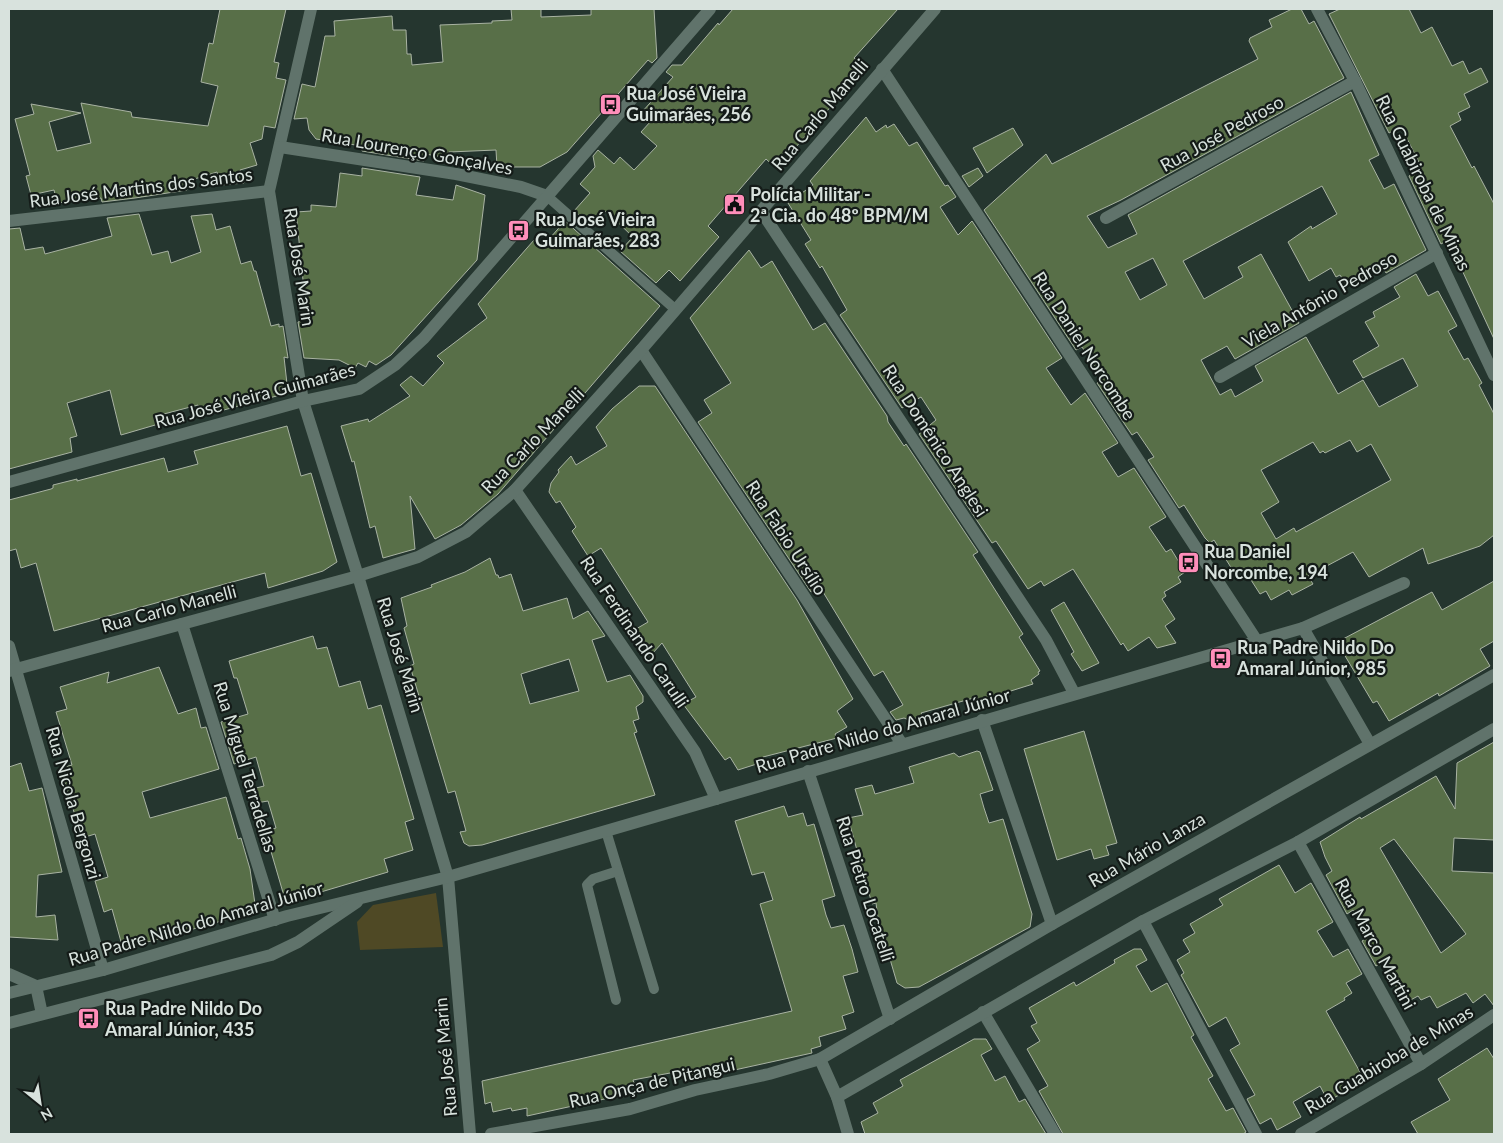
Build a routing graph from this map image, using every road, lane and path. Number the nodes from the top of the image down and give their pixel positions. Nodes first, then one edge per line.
1 (311, 9) edge
2 (710, 9) edge
3 (935, 9) edge
4 (1317, 9) edge
5 (882, 69) junction
6 (1355, 81) junction
7 (280, 146) junction
8 (269, 191) junction
9 (547, 196) junction
10 (761, 212) junction
11 (1106, 218) dead end
12 (9, 221) edge
13 (1437, 253) junction
14 (676, 310) junction
15 (641, 350) junction
16 (1494, 374) edge
17 (1220, 377) dead end
18 (303, 401) junction
19 (9, 482) edge
20 (515, 490) junction
21 (358, 576) junction
22 (1404, 583) dead end
23 (182, 624) junction
24 (1303, 628) junction
25 (1257, 641) junction
26 (9, 646) edge
27 (13, 670) edge
28 (1494, 675) edge
29 (1074, 693) junction
30 (982, 720) junction
31 (1494, 729) edge
32 (902, 744) junction
33 (1370, 744) junction
34 (808, 771) junction
35 (716, 799) junction
36 (606, 831) junction
37 (1298, 842) junction
38 (618, 871) junction
39 (448, 877) junction
40 (366, 896) junction
41 (275, 920) junction
42 (1144, 921) junction
43 (1052, 924) junction
44 (103, 970) junction
45 (9, 974) edge
46 (36, 986) junction
47 (654, 989) dead end
48 (9, 993) edge
49 (616, 1000) dead end
50 (983, 1012) junction
51 (42, 1014) junction
52 (1494, 1015) edge
53 (890, 1019) junction
54 (9, 1023) edge
55 (820, 1059) junction
56 (1421, 1064) junction
57 (837, 1097) junction
58 (470, 1134) edge
59 (491, 1134) edge
60 (848, 1134) edge
61 (1054, 1134) edge
62 (1256, 1134) edge
63 (1301, 1134) edge

1 - 7 street, Rua José Martins dos Santos
2 - 9 street, Rua José Vieira Guimarães
3 - 5 street, Rua Carlo Manelli
4 - 6 street, Rua Guabiroba de Minas
5 - 10 street, Rua Carlo Manelli
5 - 25 street, Rua Daniel Norcombe
6 - 11 street, Rua José Pedroso
6 - 13 street, Rua Guabiroba de Minas
7 - 8 street, Rua José Martins dos Santos
7 - 9 street, Rua Lourenço Gonçalves
8 - 12 street, Rua José Martins dos Santos
8 - 18 street, Rua José Marin
9 - 14 lane
9 - 18 street, Rua José Vieira Guimarães
10 - 14 street, Rua Carlo Manelli
10 - 29 street, Rua Domênico Anglesi
13 - 16 street, Rua Guabiroba de Minas
13 - 17 street, Viela Antônio Pedroso
14 - 15 street, Rua Carlo Manelli
15 - 20 street, Rua Carlo Manelli
15 - 32 street, Rua Fabio Ursílio
18 - 19 street, Rua José Vieira Guimarães
18 - 21 street, Rua José Marin
20 - 21 street, Rua Carlo Manelli
20 - 35 street, Rua Ferdinando Carulli
21 - 23 street, Rua Carlo Manelli
21 - 39 street, Rua José Marin
22 - 24 street, Rua Padre Nildo do Amaral Júnior
23 - 27 street, Rua Carlo Manelli
23 - 41 street, Rua Miguel Terradellas
24 - 25 street, Rua Padre Nildo do Amaral Júnior
24 - 33 street
25 - 29 street, Rua Padre Nildo do Amaral Júnior
26 - 27 street, Rua Nicola Bergonzi
27 - 44 street, Rua Nicola Bergonzi
28 - 33 street, Rua Mário Lanza
29 - 30 street, Rua Padre Nildo do Amaral Júnior
30 - 32 street, Rua Padre Nildo do Amaral Júnior
30 - 43 street
31 - 37 street
32 - 34 street, Rua Padre Nildo do Amaral Júnior
33 - 43 street, Rua Mário Lanza
34 - 35 street, Rua Padre Nildo do Amaral Júnior
34 - 53 street, Rua Pietro Locatelli
35 - 36 street, Rua Padre Nildo do Amaral Júnior
36 - 38 lane
36 - 39 street, Rua Padre Nildo do Amaral Júnior
37 - 42 street
37 - 56 street, Rua Marco Martini
38 - 47 lane
38 - 49 lane
39 - 40 street, Rua Padre Nildo do Amaral Júnior
39 - 58 street, Rua José Marin
40 - 41 street, Rua Padre Nildo do Amaral Júnior
40 - 51 street, Rua Padre Nildo do Amaral Júnior
41 - 44 street, Rua Padre Nildo do Amaral Júnior
42 - 50 street
42 - 62 street
43 - 53 street, Rua Mário Lanza
44 - 46 street, Rua Padre Nildo do Amaral Júnior
45 - 46 street
46 - 48 street, Rua Padre Nildo do Amaral Júnior
46 - 51 street
50 - 57 street
50 - 61 street
51 - 54 street, Rua Padre Nildo do Amaral Júnior
52 - 56 street, Rua Guabiroba de Minas
53 - 55 street, Rua Mário Lanza
55 - 57 street
55 - 59 street, Rua Onça de Pitangui
56 - 63 street, Rua Guabiroba de Minas
57 - 60 street

